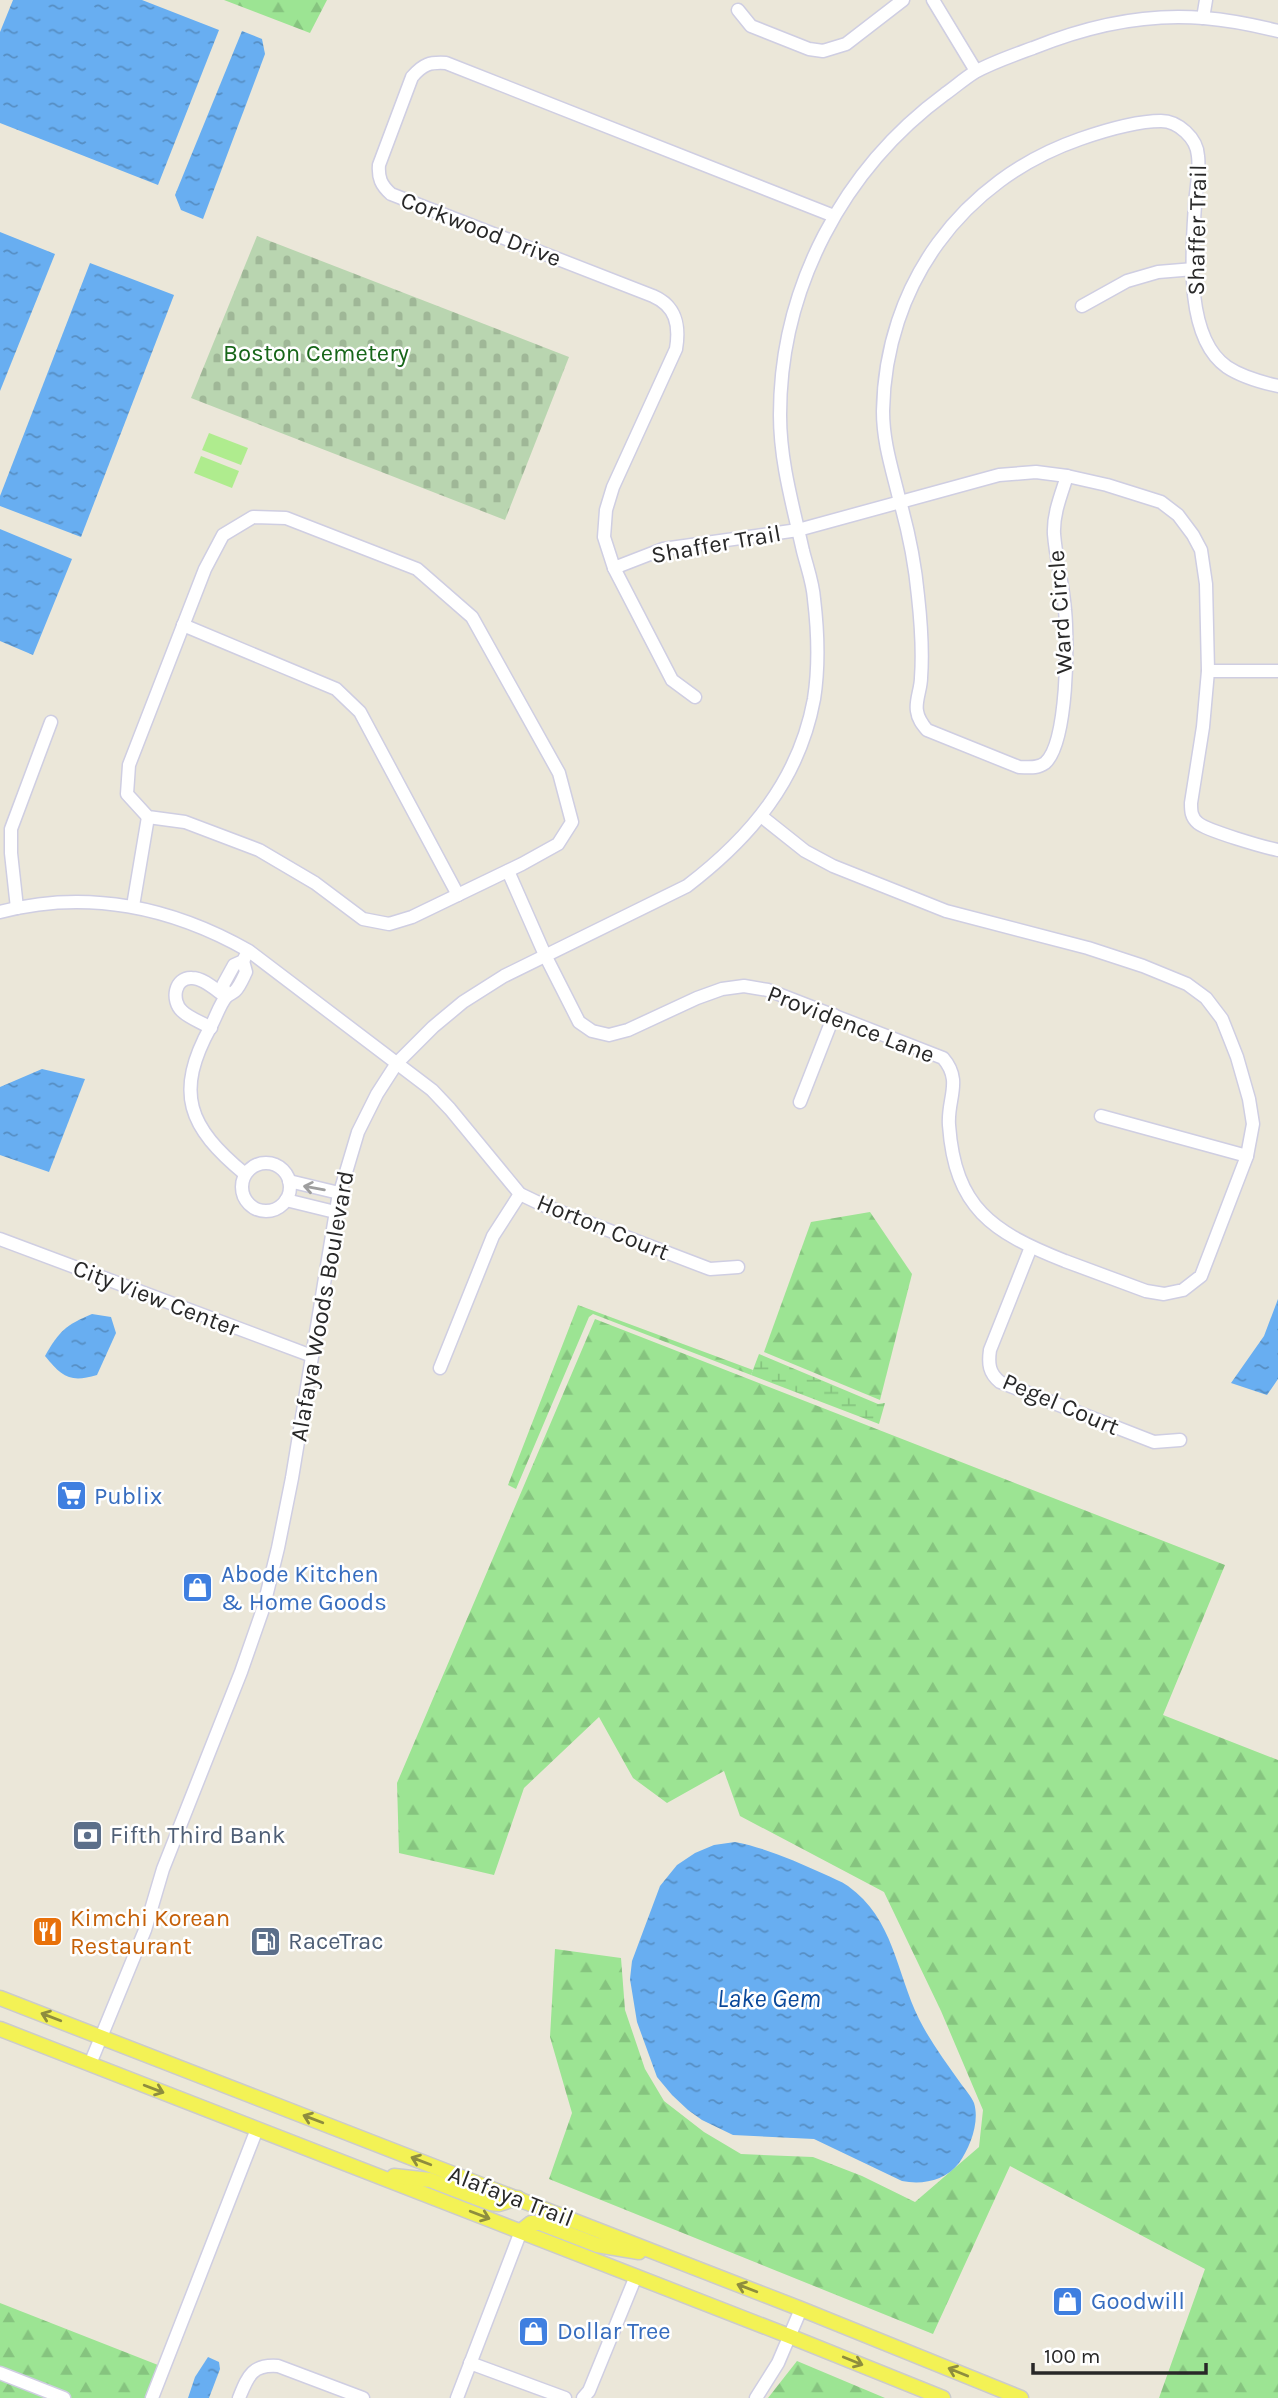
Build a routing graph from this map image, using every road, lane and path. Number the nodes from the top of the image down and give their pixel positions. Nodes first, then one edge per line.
1 (903, 0) edge
2 (933, 0) edge
3 (1206, 0) edge
4 (738, 10) dead end
5 (1203, 18) junction
6 (1278, 31) edge
7 (976, 71) junction
8 (834, 216) junction
9 (1194, 269) junction
10 (1082, 306) dead end
11 (1278, 386) edge
12 (1066, 477) junction
13 (900, 501) junction
14 (798, 530) junction
15 (614, 568) junction
16 (183, 625) junction
17 (1208, 671) junction
18 (1278, 671) edge
19 (695, 697) dead end
20 (51, 722) dead end
21 (761, 816) junction
22 (148, 817) junction
23 (1278, 850) edge
24 (508, 871) junction
25 (458, 895) junction
26 (133, 906) junction
27 (17, 908) junction
28 (0, 912) edge
29 (545, 955) junction
30 (246, 956) junction
31 (226, 997) junction
32 (834, 1015) junction
33 (211, 1028) junction
34 (397, 1063) junction
35 (800, 1102) dead end
36 (1101, 1116) dead end
37 (1247, 1156) junction
38 (245, 1174) junction
39 (289, 1181) junction
40 (339, 1193) junction
41 (520, 1194) junction
42 (286, 1199) junction
43 (335, 1212) junction
44 (0, 1239) edge
45 (1031, 1247) junction
46 (738, 1268) dead end
47 (312, 1356) junction
48 (440, 1368) dead end
49 (1180, 1440) dead end
50 (0, 1998) edge
51 (0, 2029) edge
52 (102, 2037) junction
53 (90, 2064) junction
54 (257, 2129) junction
55 (372, 2174) junction
56 (517, 2198) junction
57 (521, 2231) junction
58 (668, 2257) junction
59 (636, 2276) junction
60 (801, 2309) junction
61 (789, 2336) junction
62 (470, 2363) junction
63 (0, 2373) edge
64 (62, 2398) edge
65 (152, 2398) edge
66 (239, 2398) edge
67 (363, 2398) edge
68 (457, 2398) edge
69 (565, 2398) edge
70 (583, 2398) edge
71 (756, 2398) edge
72 (943, 2398) edge
73 (1021, 2398) edge

1 - 4 street
2 - 7 street
3 - 5 street
5 - 6 street, Alafaya Woods Boulevard
5 - 7 street, Alafaya Woods Boulevard
7 - 8 street, Alafaya Woods Boulevard
8 - 14 street, Alafaya Woods Boulevard
8 - 15 street, Corkwood Drive
9 - 10 street
9 - 11 street, Shaffer Trail
9 - 13 street, Shaffer Trail
12 - 13 street, Shaffer Trail
12 - 13 street, Ward Circle
12 - 17 street, Shaffer Trail
13 - 14 street, Shaffer Trail
14 - 15 street, Shaffer Trail
14 - 21 street, Alafaya Woods Boulevard
15 - 19 street, Corkwood Drive
16 - 22 street
16 - 24 street
16 - 25 street
17 - 18 street
17 - 23 street, Shaffer Trail
20 - 27 street
21 - 29 street, Alafaya Woods Boulevard
21 - 37 street, Providence Lane
22 - 25 street
22 - 26 street
24 - 25 street
24 - 29 street, Providence Lane
26 - 27 street, Horton Court
26 - 30 street, Horton Court
27 - 28 street, Horton Court
29 - 32 street, Providence Lane
29 - 34 street, Alafaya Woods Boulevard
30 - 31 street
30 - 34 street, Horton Court
31 - 33 street
31 - 33 street
32 - 35 street
32 - 45 street, Providence Lane
33 - 38 street
34 - 40 street, Alafaya Woods Boulevard
34 - 41 street, Horton Court
36 - 37 street
37 - 45 street, Providence Lane
38 - 39 street
38 - 42 street
40 -> 39 street
39 - 42 street
40 - 43 street, Alafaya Woods Boulevard
41 - 46 street, Horton Court
41 - 48 street
42 - 43 street
43 - 47 street, Alafaya Woods Boulevard
44 - 47 street, City View Center
45 - 49 street, Pegel Court
47 - 52 street, Alafaya Woods Boulevard
52 -> 50 main road, Alafaya Trail
51 - 53 main road, Alafaya Trail
52 - 53 street, Alafaya Woods Boulevard
56 -> 52 main road, Alafaya Trail
53 -> 54 main road, Alafaya Trail
54 - 55 main road, Alafaya Trail
54 - 65 street
55 - 56 main road
55 -> 57 main road, Alafaya Trail
56 - 58 main road, Alafaya Trail
57 - 58 main road
57 - 59 main road, Alafaya Trail
57 - 62 street
60 -> 58 main road, Alafaya Trail
59 - 61 main road, Alafaya Trail
59 - 70 street
60 - 61 street
73 -> 60 main road, Alafaya Trail
61 - 71 street
61 -> 72 main road, Alafaya Trail
62 - 68 street
62 - 69 street
63 - 64 street
66 - 67 street

